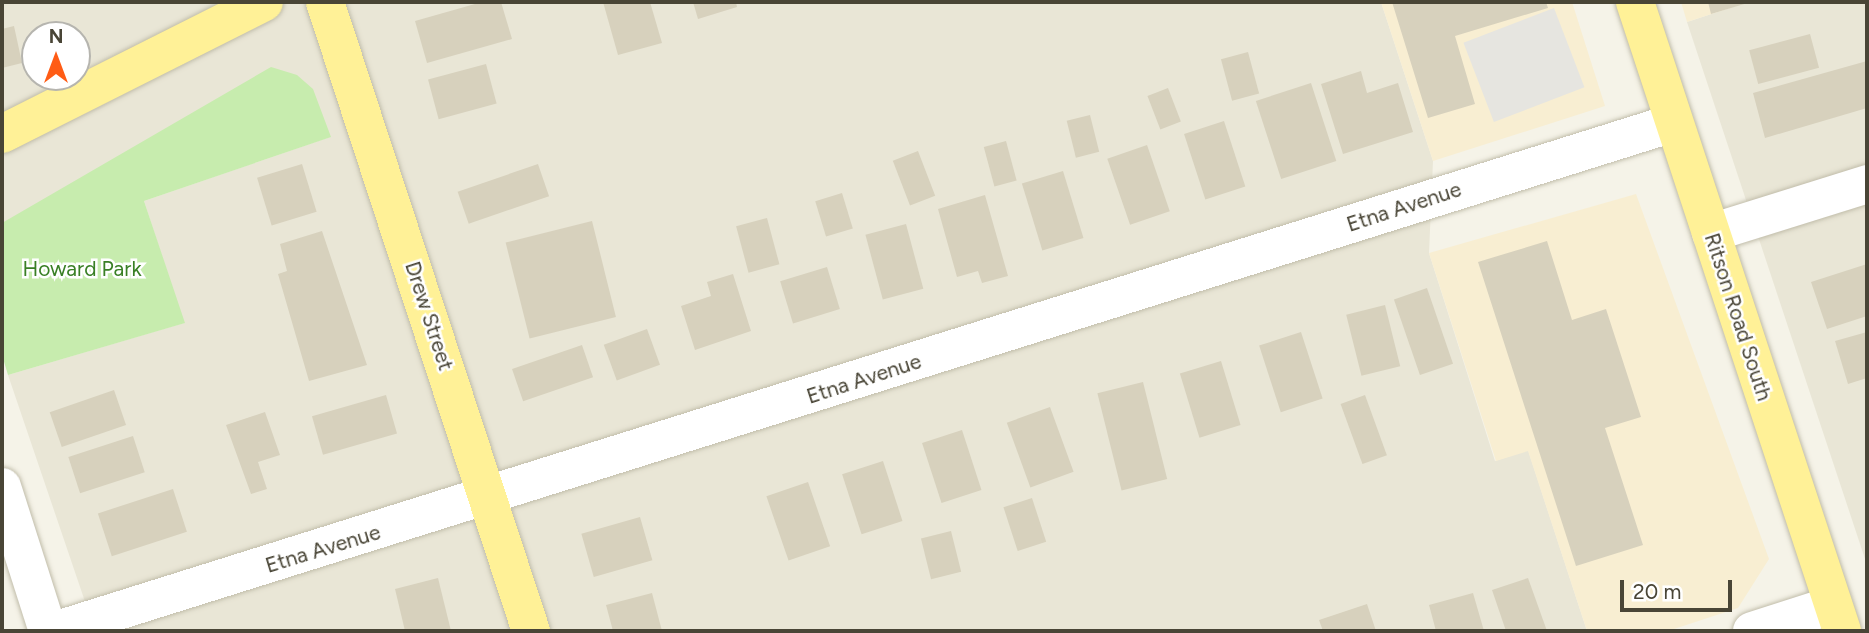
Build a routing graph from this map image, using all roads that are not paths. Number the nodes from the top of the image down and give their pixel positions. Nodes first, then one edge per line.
1 (264, 2) edge
2 (325, 2) edge
3 (1634, 2) edge
4 (1673, 123) junction
5 (2, 134) edge
6 (1867, 184) edge
7 (1711, 233) junction
8 (2, 487) edge
9 (489, 498) junction
10 (1838, 618) edge
11 (48, 631) edge
12 (54, 631) edge
13 (531, 631) edge
14 (1752, 631) edge

1 - 5 main road
2 - 9 main road, Drew Street
3 - 4 main road, Ritson Road South
4 - 7 main road, Ritson Road South
4 - 9 street, Etna Avenue
6 - 7 street
7 - 10 main road, Ritson Road South
8 - 11 street
9 - 12 street, Etna Avenue
9 - 13 main road, Drew Street
10 - 14 street

